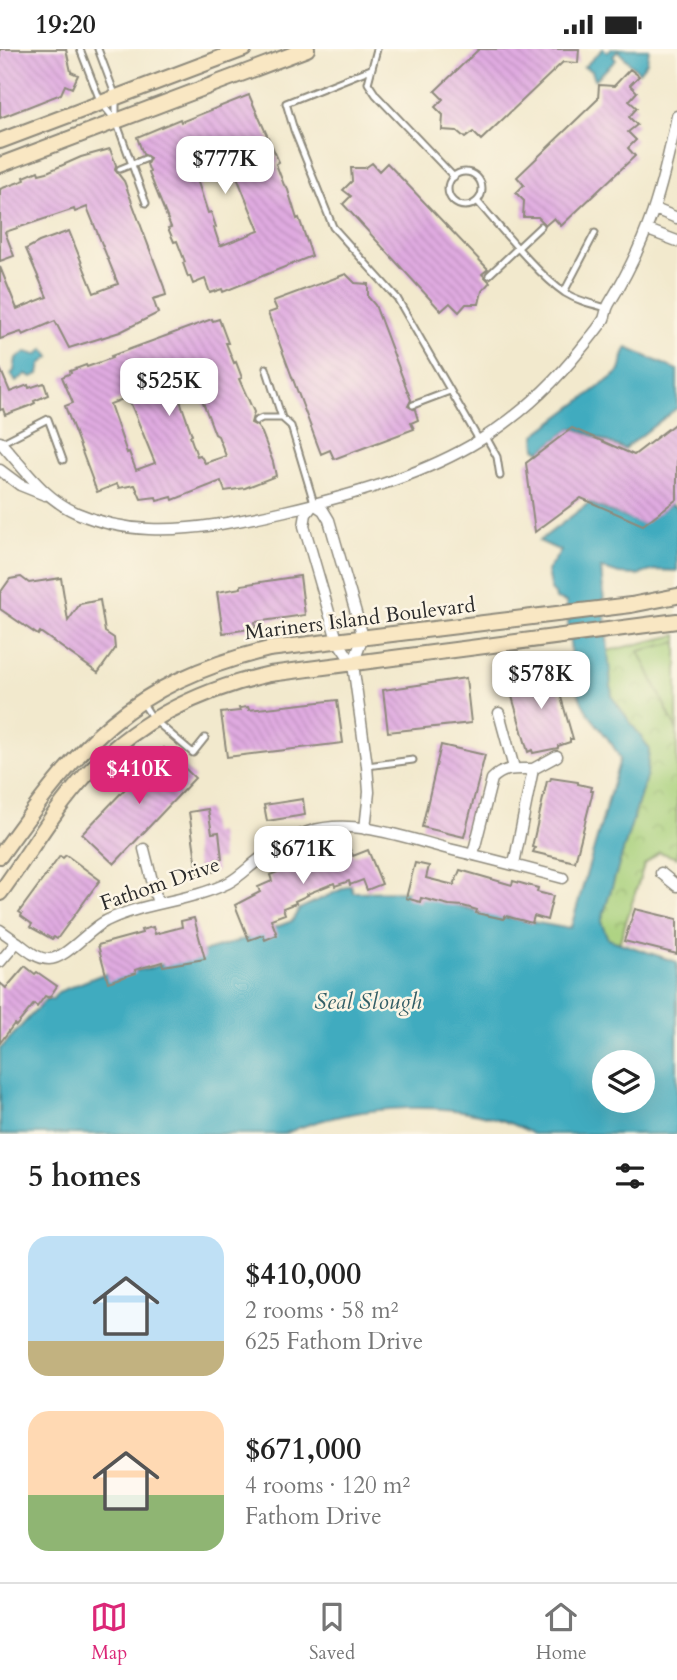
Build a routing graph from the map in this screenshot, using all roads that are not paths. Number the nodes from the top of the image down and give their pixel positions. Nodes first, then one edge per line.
1 (80, 49) edge
2 (98, 49) edge
3 (244, 49) edge
4 (307, 49) edge
5 (377, 49) edge
6 (371, 69) junction
7 (116, 97) junction
8 (101, 103) junction
9 (677, 116) edge
10 (116, 121) junction
11 (0, 141) edge
12 (145, 159) dead end
13 (132, 164) junction
14 (0, 165) edge
15 (120, 169) dead end
16 (454, 177) junction
17 (477, 201) junction
18 (146, 203) dead end
19 (655, 209) junction
20 (677, 218) edge
21 (541, 226) dead end
22 (648, 230) junction
23 (595, 233) dead end
24 (677, 241) edge
25 (519, 247) junction
26 (489, 275) dead end
27 (564, 292) junction
28 (607, 308) junction
29 (266, 368) dead end
30 (450, 391) junction
31 (413, 405) dead end
32 (282, 418) junction
33 (256, 421) dead end
34 (482, 438) junction
35 (0, 442) edge
36 (63, 460) dead end
37 (0, 470) edge
38 (500, 477) dead end
39 (47, 495) junction
40 (314, 504) junction
41 (676, 596) edge
42 (677, 621) edge
43 (363, 637) junction
44 (337, 640) junction
45 (353, 663) junction
46 (141, 700) junction
47 (499, 713) dead end
48 (153, 719) junction
49 (205, 738) dead end
50 (557, 756) dead end
51 (412, 760) dead end
52 (367, 766) junction
53 (514, 768) junction
54 (533, 769) junction
55 (365, 829) junction
56 (144, 849) dead end
57 (473, 854) junction
58 (0, 856) edge
59 (514, 865) junction
60 (661, 873) dead end
61 (563, 878) dead end
62 (677, 886) edge
63 (0, 893) edge
64 (158, 904) junction
65 (0, 930) edge
66 (17, 942) junction
67 (0, 962) edge

1 - 8 lane
2 - 7 lane
3 - 7 main road
4 - 10 main road
5 - 6 lane
6 - 16 lane
6 - 30 lane
7 - 8 main road
7 - 10 lane
8 - 10 lane
8 - 11 main road
9 - 19 street
10 - 13 lane
10 - 14 main road
12 - 13 lane
13 - 15 lane
13 - 18 lane
16 - 17 lane
16 - 17 lane
17 - 25 lane
19 - 20 street
19 - 22 street
21 - 25 lane
22 - 24 street
22 - 28 street
23 - 27 lane
25 - 26 lane
25 - 27 lane
27 - 28 lane
28 - 34 street
29 - 32 lane
30 - 31 lane
30 - 34 lane
32 - 33 lane
32 - 40 lane
34 - 38 lane
34 - 40 street
35 - 36 lane
35 - 39 street
37 - 39 street
39 - 40 street
40 - 43 street
40 - 44 street
41 - 43 main road, Mariners Island Boulevard
42 - 45 main road, Mariners Island Boulevard
43 - 44 main road, Mariners Island Boulevard
43 - 45 street
44 - 45 street
44 - 46 main road, Mariners Island Boulevard
45 - 48 main road, Mariners Island Boulevard
45 - 52 street
46 - 48 lane
46 - 58 main road, Mariners Island Boulevard
47 - 53 street
48 - 49 lane
48 - 63 main road, Mariners Island Boulevard
50 - 54 street
51 - 52 lane
52 - 55 street
53 - 54 street
53 - 57 street
54 - 59 street
55 - 57 street, Fathom Drive
55 - 64 street, Fathom Drive
56 - 64 street
57 - 59 street, Fathom Drive
59 - 61 street, Fathom Drive
60 - 62 street
64 - 66 street, Fathom Drive
65 - 66 street, Fathom Drive
66 - 67 street

